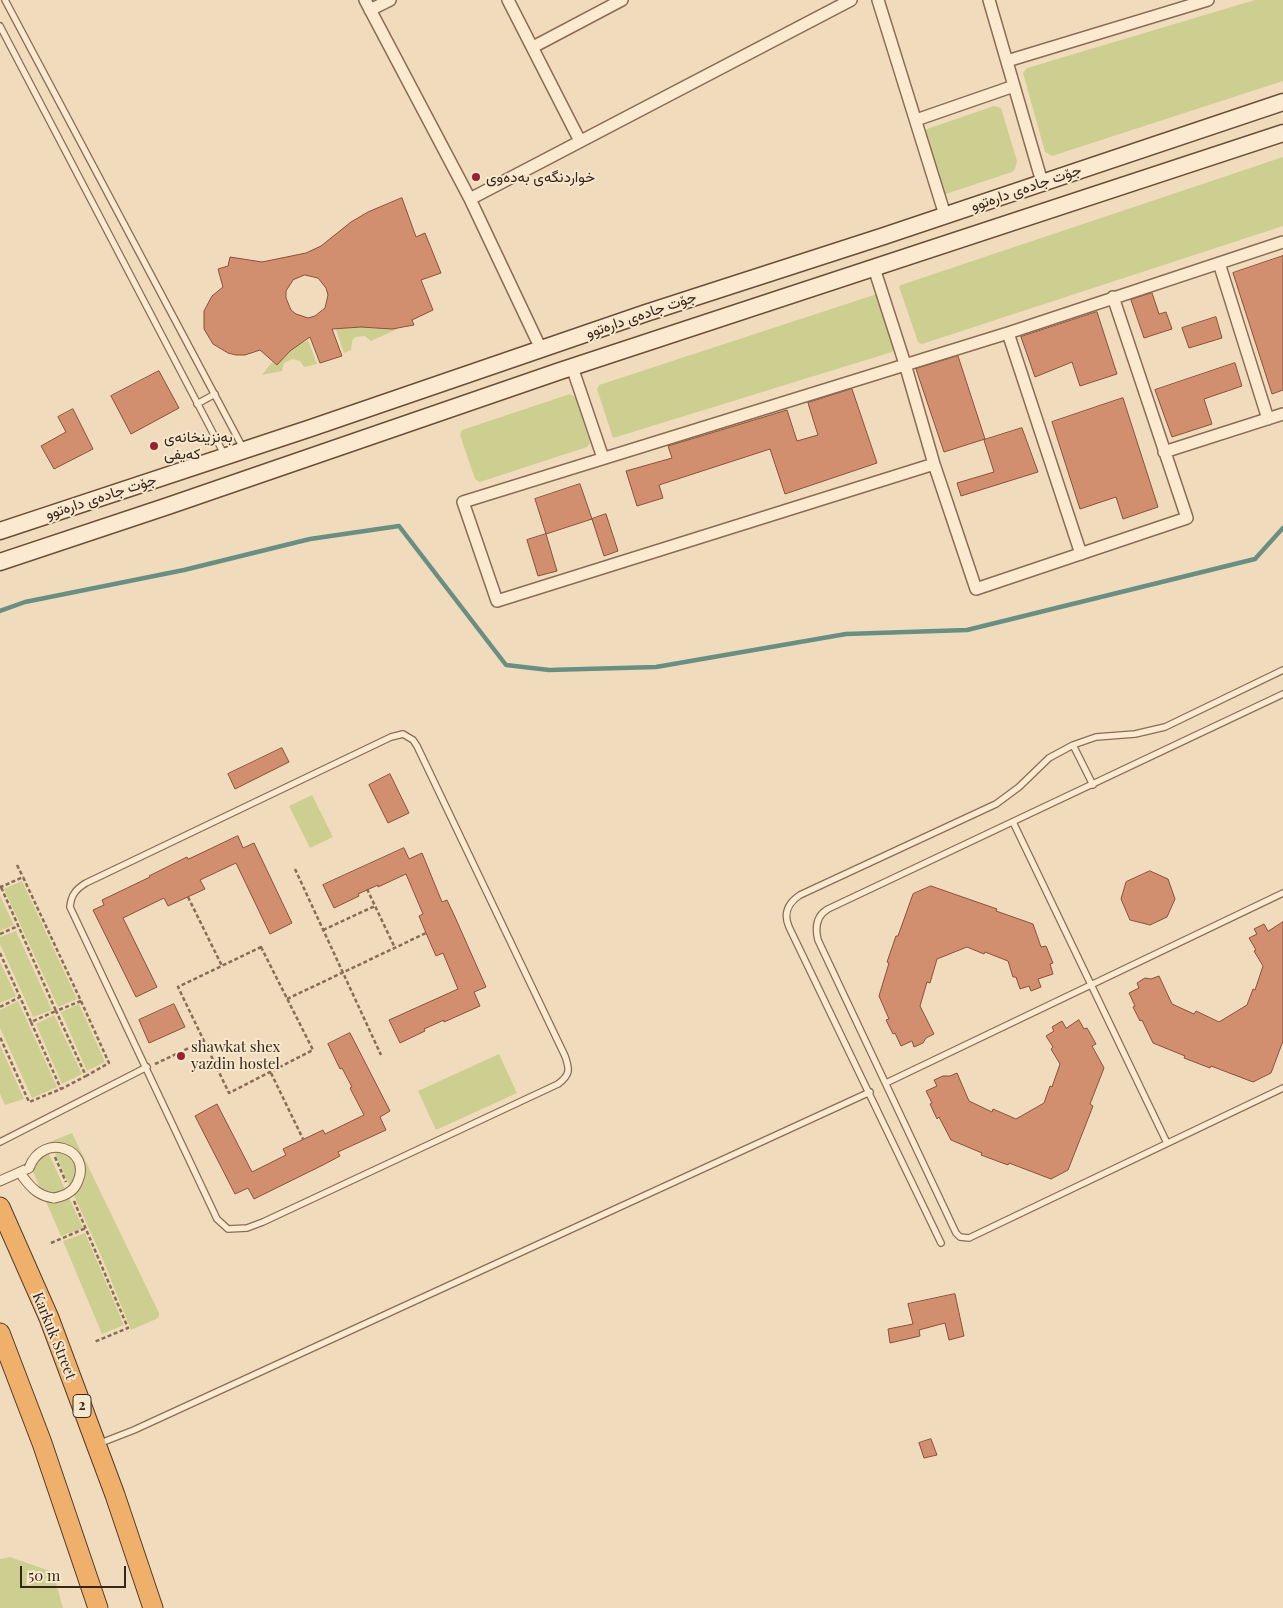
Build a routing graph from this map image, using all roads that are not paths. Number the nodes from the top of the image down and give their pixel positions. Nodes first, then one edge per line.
1 (5, 0) edge
2 (390, 0) edge
3 (508, 0) edge
4 (622, 0) edge
5 (851, 0) edge
6 (878, 0) edge
7 (989, 0) edge
8 (1208, 0) edge
9 (368, 5) edge
10 (0, 26) edge
11 (533, 47) junction
12 (1007, 61) junction
13 (1014, 86) junction
14 (1283, 102) edge
15 (916, 120) junction
16 (1283, 133) edge
17 (580, 141) junction
18 (1042, 182) junction
19 (470, 199) junction
20 (945, 215) junction
21 (1283, 242) edge
22 (1219, 263) junction
23 (874, 268) junction
24 (740, 283) junction
25 (1113, 297) junction
26 (749, 308) junction
27 (1008, 332) junction
28 (541, 349) junction
29 (905, 364) junction
30 (572, 367) junction
31 (215, 394) junction
32 (197, 404) junction
33 (1283, 414) edge
34 (1268, 419) junction
35 (244, 450) junction
36 (1164, 452) junction
37 (225, 456) junction
38 (602, 458) junction
39 (934, 464) junction
40 (0, 531) edge
41 (1081, 554) junction
42 (0, 562) edge
43 (1283, 670) edge
44 (1283, 694) edge
45 (1073, 745) junction
46 (1093, 785) junction
47 (1013, 822) junction
48 (1283, 893) edge
49 (1091, 984) junction
50 (147, 1068) junction
51 (886, 1083) junction
52 (1283, 1088) edge
53 (870, 1092) junction
54 (0, 1142) edge
55 (1167, 1143) junction
56 (23, 1177) dead end
57 (0, 1181) edge
58 (0, 1207) edge
59 (941, 1243) dead end
60 (0, 1333) edge
61 (96, 1445) junction
62 (98, 1608) edge
63 (153, 1608) edge

1 - 31 lane
2 - 9 street
3 - 11 street
4 - 11 street
5 - 17 street
6 - 15 street
7 - 12 street
8 - 12 street
9 - 19 street
10 - 32 lane
11 - 17 street
12 - 13 street
13 - 15 street
13 - 18 street
14 - 18 main road, جۆت جادەی دارەتوو
15 - 20 street
16 - 23 main road, جۆت جادەی دارەتوو
17 - 19 street
18 - 20 main road, جۆت جادەی دارەتوو
19 - 28 street
20 - 24 main road, جۆت جادەی دارەتوو
21 - 22 street
22 - 25 street
22 - 34 street
23 - 26 main road, جۆت جادەی دارەتوو
23 - 29 street
24 - 26 main road
24 - 28 main road, جۆت جادەی دارەتوو
25 - 27 street
25 - 36 street
26 - 30 main road, جۆت جادەی دارەتوو
27 - 29 street
27 - 41 street
28 - 35 main road, جۆت جادەی دارەتوو
29 - 38 street
29 - 39 street
30 - 38 street
30 - 42 main road, جۆت جادەی دارەتوو
31 - 32 lane
31 - 35 lane
32 - 37 lane
33 - 34 street
34 - 36 street
35 - 37 main road, جۆت جادەی دارەتوو
36 - 41 street
37 - 40 main road, جۆت جادەی دارەتوو
38 - 39 street
39 - 41 street
43 - 45 lane
44 - 46 lane
45 - 46 lane
45 - 53 lane
46 - 47 lane
47 - 49 lane
47 - 51 lane
48 - 49 lane
49 - 51 lane
49 - 55 lane
50 - 50 lane
50 - 54 lane
51 - 55 lane
52 - 55 lane
53 - 59 lane
53 - 61 lane
56 - 57 street, bridge
58 - 61 highway, Karkuk Street / 2
60 - 62 highway
61 - 63 highway, Karkuk Street / 2

